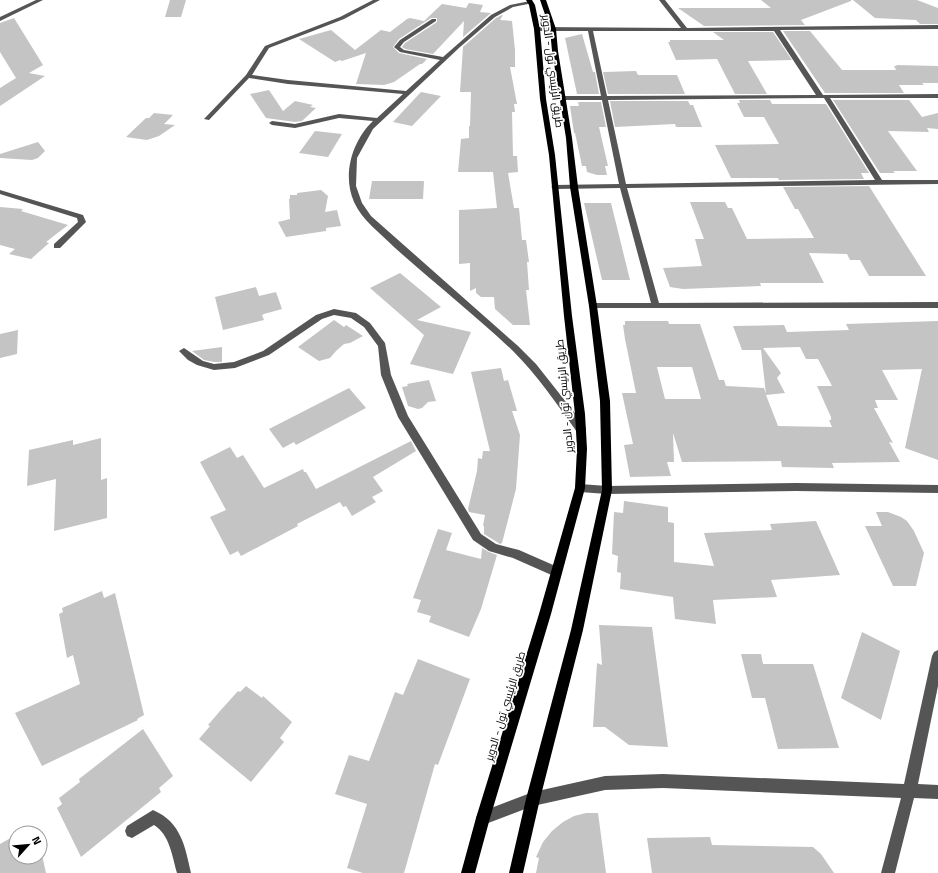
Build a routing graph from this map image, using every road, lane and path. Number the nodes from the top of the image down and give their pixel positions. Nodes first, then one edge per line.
1 (40, 0) edge
2 (377, 0) edge
3 (543, 0) edge
4 (662, 0) edge
5 (529, 2) edge
6 (0, 19) edge
7 (434, 20) dead end
8 (938, 27) edge
9 (537, 29) junction
10 (553, 29) junction
11 (590, 29) junction
12 (776, 29) junction
13 (685, 30) junction
14 (445, 59) junction
15 (249, 76) junction
16 (408, 93) junction
17 (938, 96) edge
18 (824, 97) junction
19 (563, 98) junction
20 (604, 98) junction
21 (207, 119) dead end
22 (378, 120) junction
23 (272, 123) dead end
24 (880, 182) junction
25 (938, 182) edge
26 (623, 186) junction
27 (555, 187) junction
28 (574, 187) junction
29 (0, 192) edge
30 (57, 246) dead end
31 (938, 305) edge
32 (593, 306) junction
33 (656, 306) junction
34 (184, 351) dead end
35 (581, 429) junction
36 (580, 488) junction
37 (938, 489) edge
38 (607, 490) junction
39 (556, 572) junction
40 (938, 656) edge
41 (908, 792) junction
42 (938, 792) edge
43 (533, 799) junction
44 (483, 818) junction
45 (132, 831) dead end
46 (184, 873) edge
47 (468, 873) edge
48 (516, 873) edge
49 (888, 873) edge

1 - 6 street
2 - 15 street
3 - 10 main road, طريق الرئيسي تول - الدوير
4 - 13 street
5 - 9 main road, طريق الرئيسي تول - الدوير
5 - 14 street
7 - 14 street
8 - 12 street
9 - 10 street
9 - 27 main road, طريق الرئيسي تول - الدوير
10 - 11 street
10 - 19 main road, طريق الرئيسي تول - الدوير
11 - 13 street
11 - 20 street
12 - 13 street
12 - 18 street
14 - 16 street
15 - 16 street
15 - 21 street
16 - 22 street
17 - 18 street
18 - 20 street
18 - 24 street
19 - 20 street
19 - 28 main road, طريق الرئيسي تول - الدوير
20 - 26 street
22 - 23 street
22 - 35 street
24 - 25 street
24 - 26 street
26 - 28 street
26 - 33 street
27 - 28 street
27 - 35 main road, طريق الرئيسي تول - الدوير
28 - 32 main road, طريق الرئيسي تول - الدوير
29 - 30 street
31 - 33 street
32 - 33 street
32 - 38 main road, طريق الرئيسي تول - الدوير
34 - 39 street
35 - 36 main road, طريق الرئيسي تول - الدوير
36 - 38 street
36 - 39 main road, طريق الرئيسي تول - الدوير
37 - 38 street
38 - 43 main road, طريق الرئيسي تول - الدوير
39 - 44 main road, طريق الرئيسي تول - الدوير
40 - 41 street
41 - 42 street
41 - 43 street
41 - 49 street
43 - 44 street
43 - 48 main road, طريق الرئيسي تول - الدوير
44 - 47 main road, طريق الرئيسي تول - الدوير
45 - 46 street

